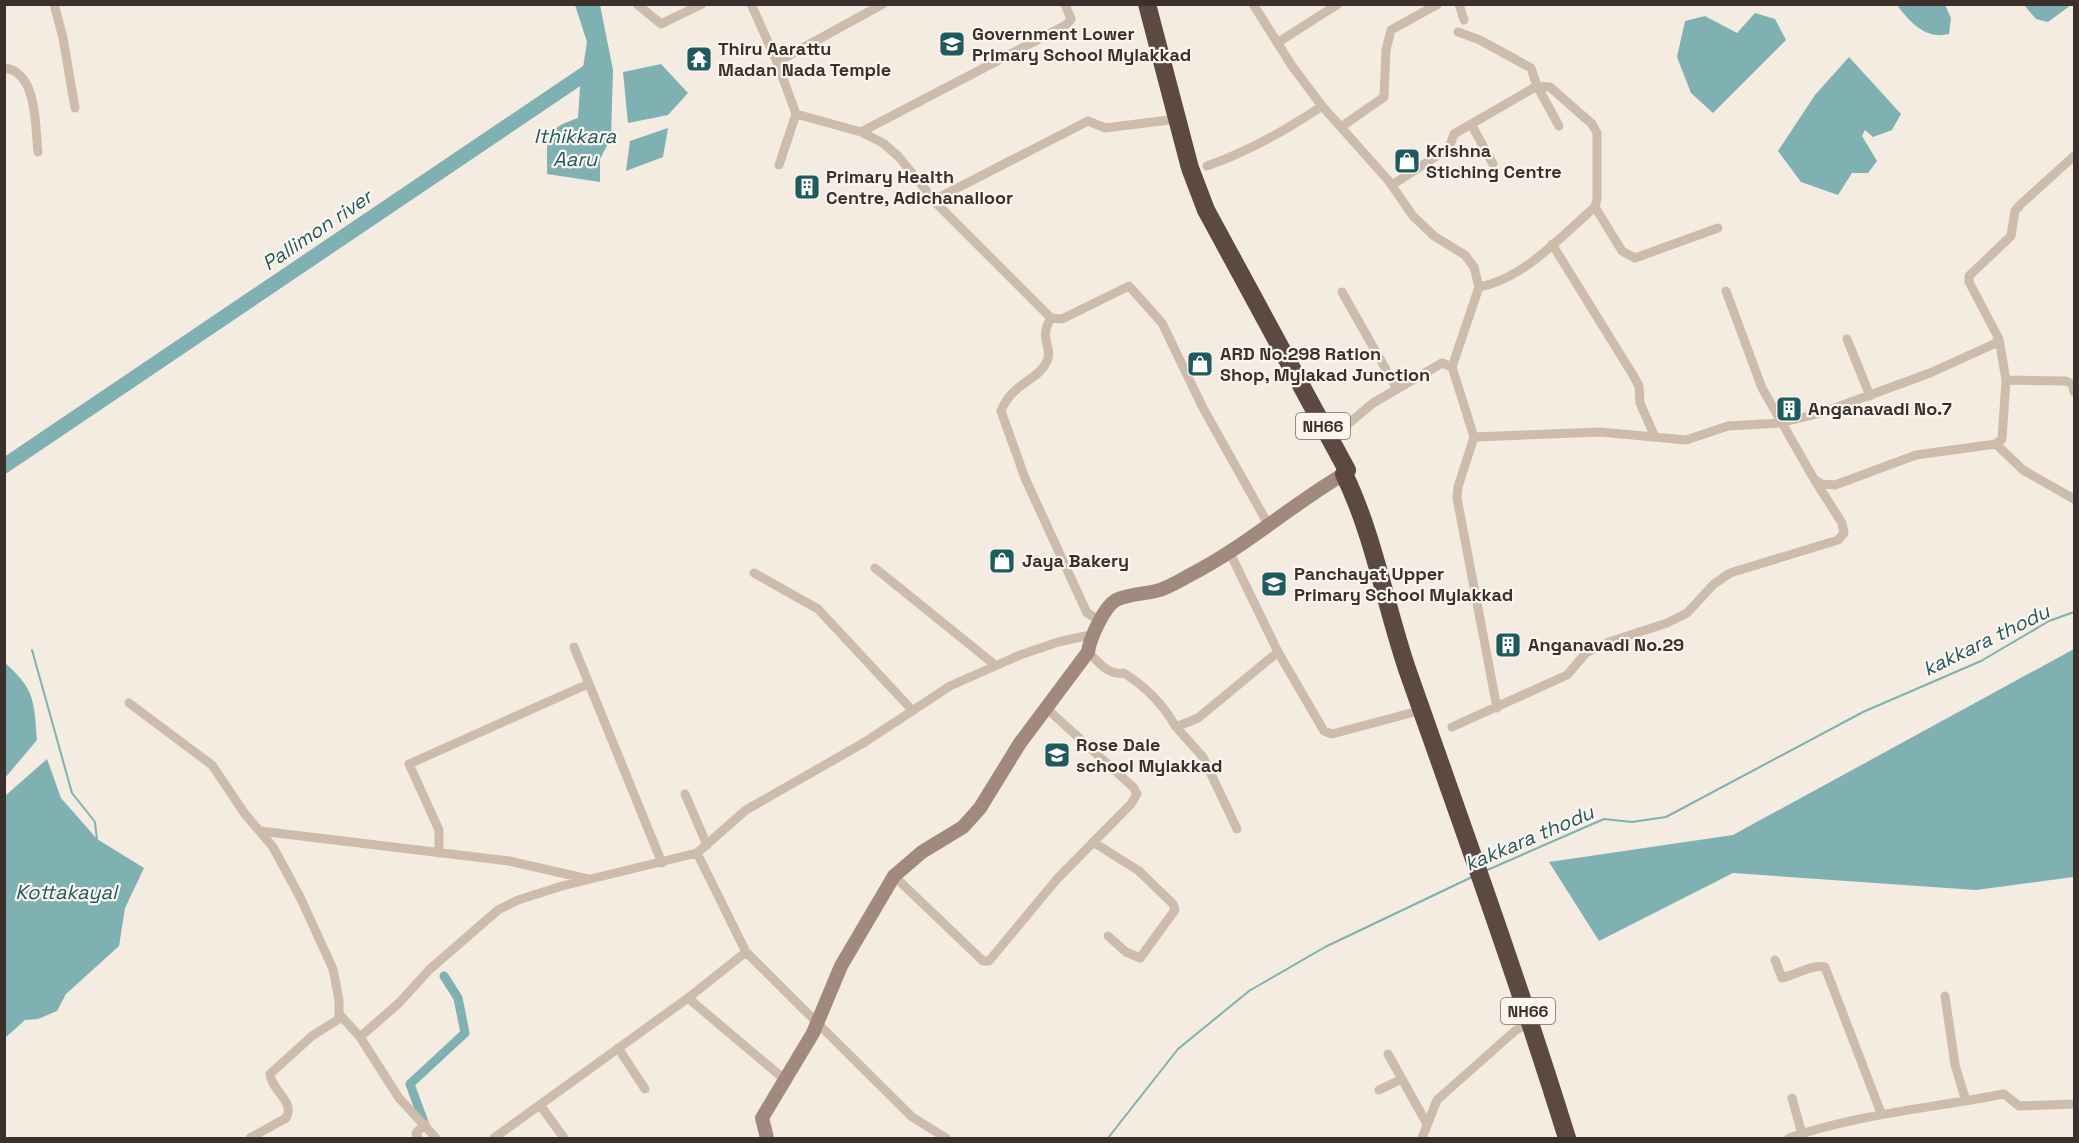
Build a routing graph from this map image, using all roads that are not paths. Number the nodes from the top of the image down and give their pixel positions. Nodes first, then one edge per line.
1 (54, 4) edge
2 (637, 4) edge
3 (702, 4) edge
4 (752, 4) edge
5 (883, 4) edge
6 (1065, 4) edge
7 (1147, 4) edge
8 (1253, 4) edge
9 (1338, 4) edge
10 (1437, 4) edge
11 (1459, 4) edge
12 (1464, 20) dead end
13 (1458, 32) dead end
14 (1277, 43) junction
15 (777, 62) junction
16 (4, 68) edge
17 (1537, 86) junction
18 (1323, 106) junction
19 (75, 108) dead end
20 (796, 114) junction
21 (1177, 119) junction
22 (1471, 124) junction
23 (1559, 126) dead end
24 (1341, 127) junction
25 (861, 132) junction
26 (38, 152) dead end
27 (2071, 160) edge
28 (1493, 164) dead end
29 (779, 165) dead end
30 (1207, 166) dead end
31 (2074, 172) edge
32 (1392, 185) junction
33 (934, 200) junction
34 (1595, 207) junction
35 (1718, 228) dead end
36 (1552, 244) junction
37 (1479, 287) junction
38 (1726, 291) dead end
39 (1342, 292) dead end
40 (1051, 318) junction
41 (1847, 339) dead end
42 (1999, 339) junction
43 (1452, 367) junction
44 (2006, 380) junction
45 (1397, 389) junction
46 (2074, 392) edge
47 (1870, 396) junction
48 (1780, 423) junction
49 (1341, 430) dead end
50 (1474, 437) junction
51 (1655, 437) junction
52 (1996, 444) junction
53 (1344, 474) junction
54 (1814, 479) junction
55 (2074, 499) edge
56 (1268, 524) junction
57 (1230, 553) junction
58 (875, 568) dead end
59 (754, 573) dead end
60 (1101, 621) junction
61 (1090, 635) junction
62 (573, 647) dead end
63 (1088, 652) junction
64 (1278, 652) junction
65 (995, 665) junction
66 (588, 684) junction
67 (129, 704) dead end
68 (1045, 707) junction
69 (1497, 708) junction
70 (912, 710) junction
71 (1422, 710) junction
72 (1176, 727) junction
73 (1452, 727) dead end
74 (685, 794) dead end
75 (1238, 829) dead end
76 (260, 831) junction
77 (1093, 842) junction
78 (706, 845) junction
79 (439, 853) junction
80 (697, 853) junction
81 (662, 862) junction
82 (894, 876) junction
83 (588, 879) junction
84 (1108, 936) dead end
85 (746, 952) junction
86 (1775, 960) dead end
87 (1945, 996) dead end
88 (688, 998) junction
89 (339, 1018) junction
90 (817, 1023) junction
91 (1532, 1023) junction
92 (360, 1037) junction
93 (618, 1048) junction
94 (1388, 1054) dead end
95 (784, 1079) junction
96 (1402, 1079) junction
97 (645, 1089) dead end
98 (1379, 1090) dead end
99 (1792, 1098) dead end
100 (1966, 1101) junction
101 (2074, 1104) edge
102 (540, 1105) junction
103 (1881, 1113) junction
104 (425, 1124) junction
105 (1427, 1124) junction
106 (1802, 1134) junction
107 (250, 1138) edge
108 (418, 1138) edge
109 (436, 1138) edge
110 (494, 1138) edge
111 (564, 1138) edge
112 (767, 1138) edge
113 (946, 1138) edge
114 (1422, 1138) edge
115 (1567, 1138) edge
116 (1789, 1138) edge

1 - 19 street
2 - 3 street
4 - 15 street
5 - 15 street
6 - 25 street
7 - 21 highway, NH66
8 - 14 street
9 - 14 street
10 - 24 street
11 - 12 street
13 - 17 street
14 - 18 street
15 - 20 street
16 - 26 street
17 - 22 street
17 - 23 street
17 - 34 street
18 - 24 street
18 - 30 street
20 - 25 street
20 - 29 street
21 - 33 street
21 - 53 highway, NH66
22 - 28 street
22 - 32 street
24 - 32 street
25 - 33 street
27 - 31 street
27 - 42 street
32 - 37 street
33 - 40 street
34 - 35 street
34 - 36 street
36 - 37 street
36 - 51 street
37 - 43 street
38 - 48 street
39 - 45 street
40 - 56 street
40 - 60 street
41 - 47 street
42 - 44 street
42 - 47 street
43 - 45 street
43 - 50 street
44 - 46 street
44 - 52 street
45 - 49 street
47 - 48 street
48 - 51 street
48 - 54 street
50 - 51 street
50 - 69 street
52 - 54 street
52 - 55 street
53 - 56 main road
53 - 71 highway, NH66
54 - 69 street
56 - 57 main road
57 - 60 main road
57 - 64 street
58 - 65 street
59 - 70 street
60 - 61 main road
61 - 63 main road
61 - 65 street
62 - 66 street
63 - 68 main road
63 - 72 street
64 - 71 street
64 - 72 street
65 - 70 street
66 - 79 street
66 - 81 street
67 - 76 street
68 - 77 street
68 - 82 main road
69 - 73 street
70 - 78 street
71 - 91 highway, NH66
72 - 75 street
74 - 78 street
76 - 79 street
76 - 89 street
77 - 82 street
77 - 84 street
78 - 80 street
79 - 83 street
80 - 81 street
80 - 85 street
81 - 83 street
82 - 90 main road
83 - 92 street
85 - 88 street
85 - 90 street
86 - 103 street
87 - 100 street
88 - 93 street
88 - 95 street
89 - 92 street
89 - 107 street
90 - 95 main road
90 - 113 street
91 - 105 street
91 - 115 highway, NH66
92 - 104 street
93 - 97 street
93 - 102 street
94 - 96 street
95 - 112 main road
96 - 98 street
96 - 105 street
99 - 106 street
100 - 101 street
100 - 103 street
102 - 110 street
102 - 111 street
103 - 106 street
104 - 108 street
104 - 109 street
105 - 114 street
106 - 116 street

